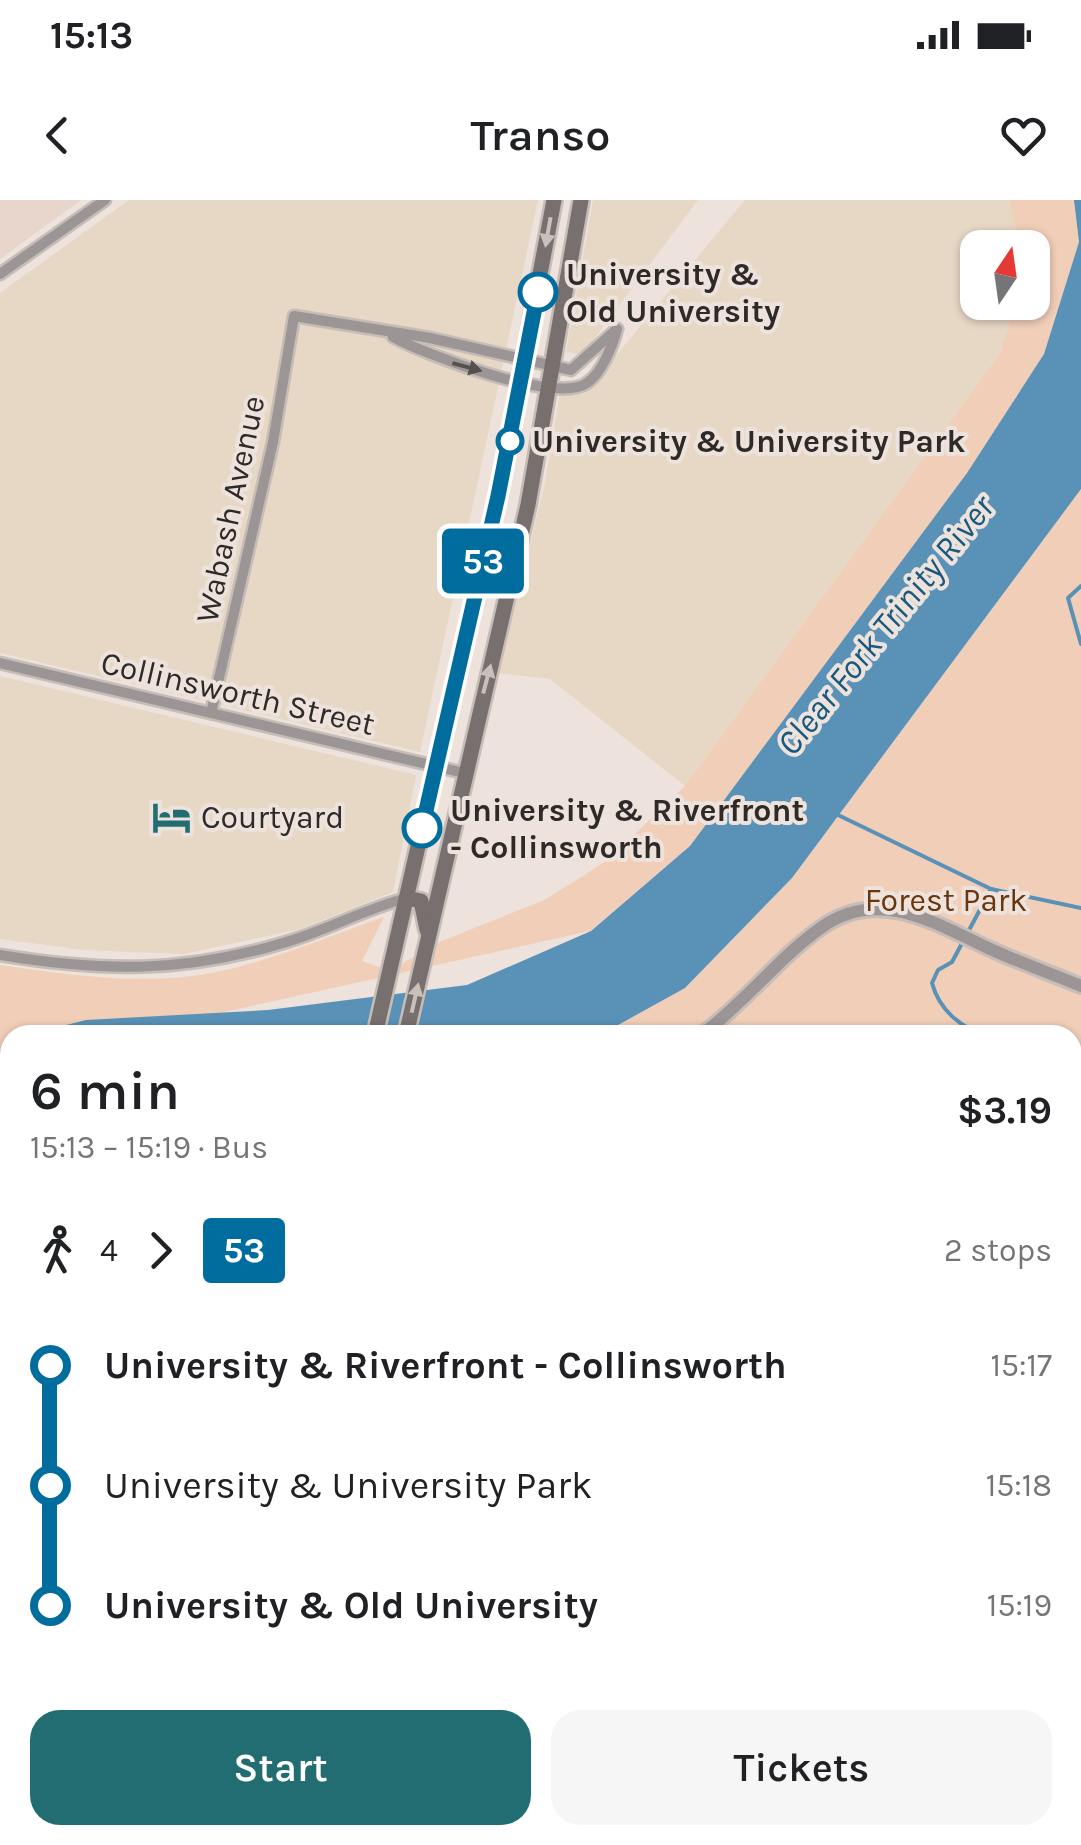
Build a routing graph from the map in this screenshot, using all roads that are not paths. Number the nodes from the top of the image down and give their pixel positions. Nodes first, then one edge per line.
1 (104, 200) edge
2 (554, 200) edge
3 (581, 200) edge
4 (0, 274) edge
5 (388, 334) junction
6 (526, 359) junction
7 (554, 365) junction
8 (522, 380) junction
9 (552, 387) junction
10 (0, 663) edge
11 (211, 712) junction
12 (435, 766) junction
13 (464, 774) junction
14 (407, 898) junction
15 (0, 955) edge
16 (425, 955) junction
17 (1081, 986) edge
18 (377, 1025) edge
19 (408, 1025) edge
20 (712, 1025) edge

1 - 4 street
2 -> 6 main road
3 - 7 main road
5 - 6 street
5 -> 8 street
5 - 11 street, Wabash Avenue
6 - 7 street
6 - 8 main road
7 - 9 main road
7 - 9 street
8 - 9 street
8 - 12 main road
13 -> 9 main road
10 - 11 street, Collinsworth Street
11 - 12 street, Collinsworth Street
12 - 13 street, Collinsworth Street
12 - 14 main road
13 - 16 main road
14 - 15 street
14 - 16 main road
14 - 18 main road
19 -> 16 main road
17 - 20 street

